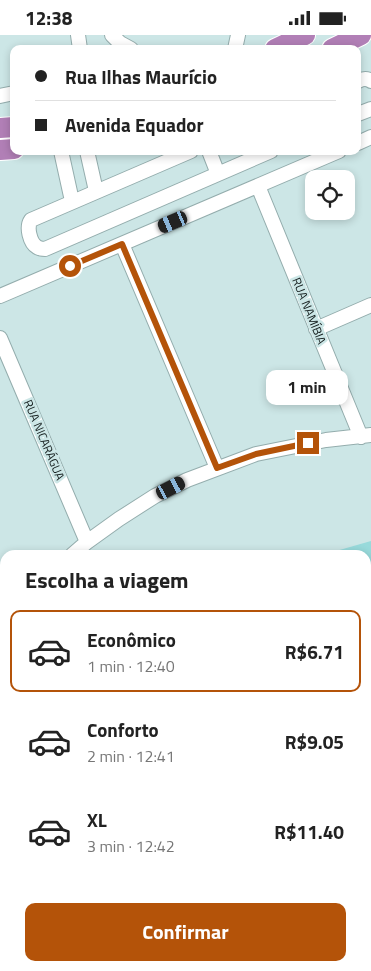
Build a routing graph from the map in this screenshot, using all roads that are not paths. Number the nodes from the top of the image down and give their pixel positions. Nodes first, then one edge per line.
1 (112, 35) edge
2 (306, 35) edge
3 (361, 35) edge
4 (124, 45) edge
5 (284, 45) edge
6 (340, 45) edge
7 (62, 155) edge
8 (88, 155) edge
9 (182, 155) edge
10 (211, 155) edge
11 (262, 155) edge
12 (330, 155) edge
13 (218, 174) junction
14 (258, 186) junction
15 (96, 191) junction
16 (72, 201) junction
17 (122, 244) junction
18 (0, 296) edge
19 (371, 305) edge
20 (316, 329) junction
21 (0, 338) edge
22 (366, 436) edge
23 (217, 468) junction
24 (88, 541) junction
25 (78, 550) edge

1 - 4 street
2 - 5 highway
3 - 6 highway
7 - 16 street
8 - 15 street
9 - 15 street
10 - 13 street
11 - 13 street
12 - 14 street
13 - 16 street
14 - 17 street
14 - 20 street, RUA NAMÍBIA
15 - 16 street
17 - 18 street
17 - 23 street
19 - 20 street
20 - 22 street, RUA NAMÍBIA
21 - 24 street, RUA NICARÁGUA
22 - 23 street
23 - 24 street
24 - 25 street

